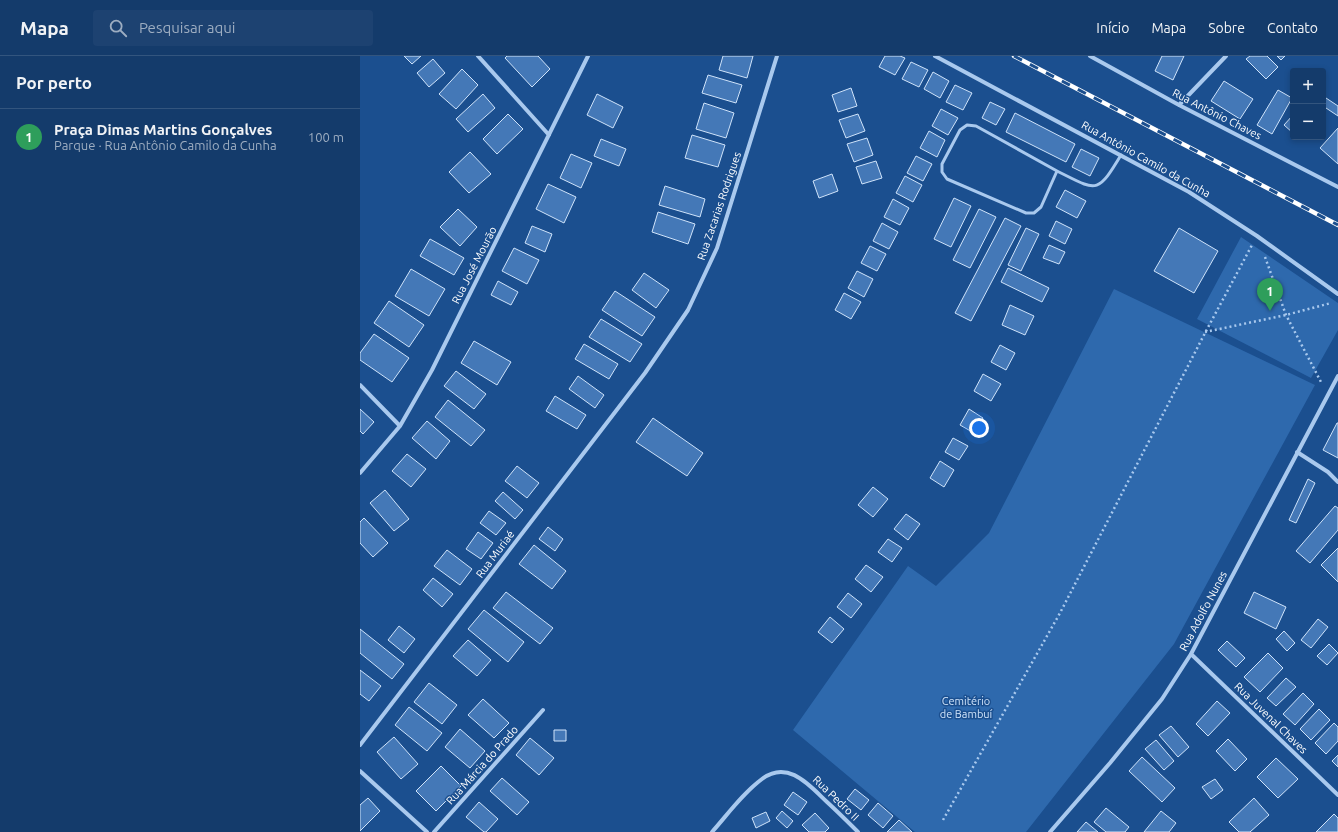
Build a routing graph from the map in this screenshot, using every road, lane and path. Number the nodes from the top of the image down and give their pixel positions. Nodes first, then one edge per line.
1 (478, 56) edge
2 (588, 56) edge
3 (777, 56) edge
4 (935, 56) edge
5 (1090, 56) edge
6 (1226, 56) edge
7 (1180, 105) junction
8 (549, 135) junction
9 (1121, 155) junction
10 (1057, 171) junction
11 (1338, 187) edge
12 (1257, 236) junction
13 (1338, 294) edge
14 (1338, 302) edge
15 (1286, 315) junction
16 (1205, 333) junction
17 (645, 373) joint
18 (1338, 376) edge
19 (360, 385) edge
20 (1328, 395) junction
21 (400, 426) junction
22 (1297, 452) junction
23 (360, 473) edge
24 (1338, 482) edge
25 (1191, 654) junction
26 (543, 710) dead end
27 (360, 745) edge
28 (360, 772) edge
29 (1338, 795) edge
30 (942, 820) dead end
31 (427, 832) edge
32 (434, 832) edge
33 (712, 832) edge
34 (858, 832) edge
35 (1050, 832) edge

1 - 8 street
2 - 8 street, Rua José Mourão
3 - 17 street, Rua Zacarias Rodrigues
4 - 9 street, Rua Antônio Camilo da Cunha
5 - 7 street, Rua Antônio Chaves
6 - 7 street
7 - 11 street, Rua Antônio Chaves
8 - 21 street, Rua José Mourão
9 - 10 lane
9 - 12 street, Rua Antônio Camilo da Cunha
10 - 10 lane
12 - 13 street, Rua Antônio Camilo da Cunha
12 - 15 path
12 - 16 path
14 - 15 path
15 - 16 path
15 - 20 path
16 - 30 path
17 - 27 street, Rua Muriaé
18 - 20 street, Rua Adolfo Nunes
19 - 21 street
20 - 22 street, Rua Adolfo Nunes
21 - 23 street, Rua José Mourão
22 - 24 street
22 - 25 street, Rua Adolfo Nunes
25 - 29 street, Rua Juvenal Chaves
25 - 35 street, Rua Adolfo Nunes
26 - 32 street, Rua Márcia do Prado
28 - 31 street
33 - 34 street, Rua Pedro II

